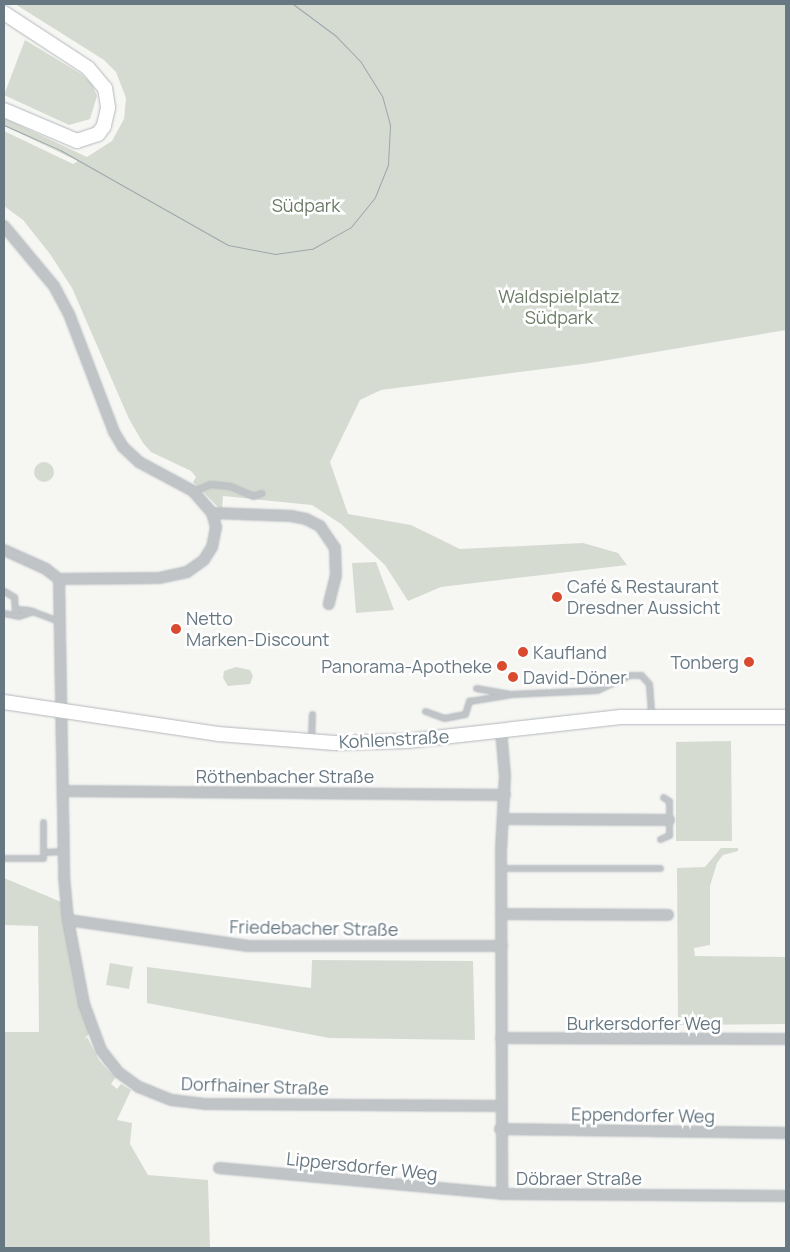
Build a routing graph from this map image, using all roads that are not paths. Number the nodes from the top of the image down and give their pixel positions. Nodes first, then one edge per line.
1 (4, 13) edge
2 (4, 110) edge
3 (4, 226) edge
4 (193, 491) junction
5 (261, 492) dead end
6 (212, 513) junction
7 (4, 550) edge
8 (59, 579) junction
9 (4, 591) edge
10 (329, 604) dead end
11 (4, 613) edge
12 (15, 615) junction
13 (55, 620) junction
14 (476, 688) dead end
15 (511, 694) junction
16 (4, 702) edge
17 (62, 710) junction
18 (425, 711) dead end
19 (312, 714) dead end
20 (651, 716) junction
21 (786, 717) edge
22 (501, 730) junction
23 (311, 742) junction
24 (65, 791) junction
25 (504, 795) junction
26 (663, 797) dead end
27 (504, 819) junction
28 (669, 820) junction
29 (43, 822) dead end
30 (660, 839) dead end
31 (44, 852) junction
32 (64, 852) junction
33 (4, 858) edge
34 (501, 868) junction
35 (660, 868) dead end
36 (501, 914) junction
37 (668, 916) dead end
38 (68, 920) junction
39 (502, 946) junction
40 (501, 1038) junction
41 (786, 1039) edge
42 (500, 1106) junction
43 (500, 1129) junction
44 (786, 1133) edge
45 (219, 1168) dead end
46 (502, 1194) junction
47 (786, 1196) edge

1 - 2 street
3 - 4 street
4 - 5 lane
4 - 6 street
6 - 8 street
6 - 10 street
7 - 8 street
8 - 13 street, Dorfhainer Straße
9 - 12 lane
11 - 12 lane
12 - 13 lane
13 - 17 street, Dorfhainer Straße
14 - 15 lane
15 - 18 lane
15 - 20 lane
16 - 17 street, Kohlenstraße
17 - 23 street, Kohlenstraße
17 - 24 street, Dorfhainer Straße
19 - 23 lane
20 - 21 street, Kohlenstraße
20 - 22 street, Kohlenstraße
22 - 23 street, Kohlenstraße
22 - 25 street, Döbraer Straße
24 - 25 street, Röthenbacher Straße
24 - 32 street, Dorfhainer Straße
25 - 27 street, Döbraer Straße
26 - 28 lane
27 - 28 street
27 - 34 street, Döbraer Straße
28 - 30 lane
29 - 31 lane
31 - 32 lane
31 - 33 lane
32 - 38 street, Dorfhainer Straße
34 - 35 lane
34 - 36 street, Döbraer Straße
36 - 37 street
36 - 39 street, Döbraer Straße
38 - 39 street, Friedebacher Straße
38 - 42 street, Dorfhainer Straße
39 - 40 street, Döbraer Straße
40 - 41 street, Burkersdorfer Weg
40 - 42 street, Döbraer Straße
42 - 43 street, Döbraer Straße
43 - 44 street, Eppendorfer Weg
43 - 46 street, Döbraer Straße
45 - 46 street, Lippersdorfer Weg
46 - 47 street, Döbraer Straße

